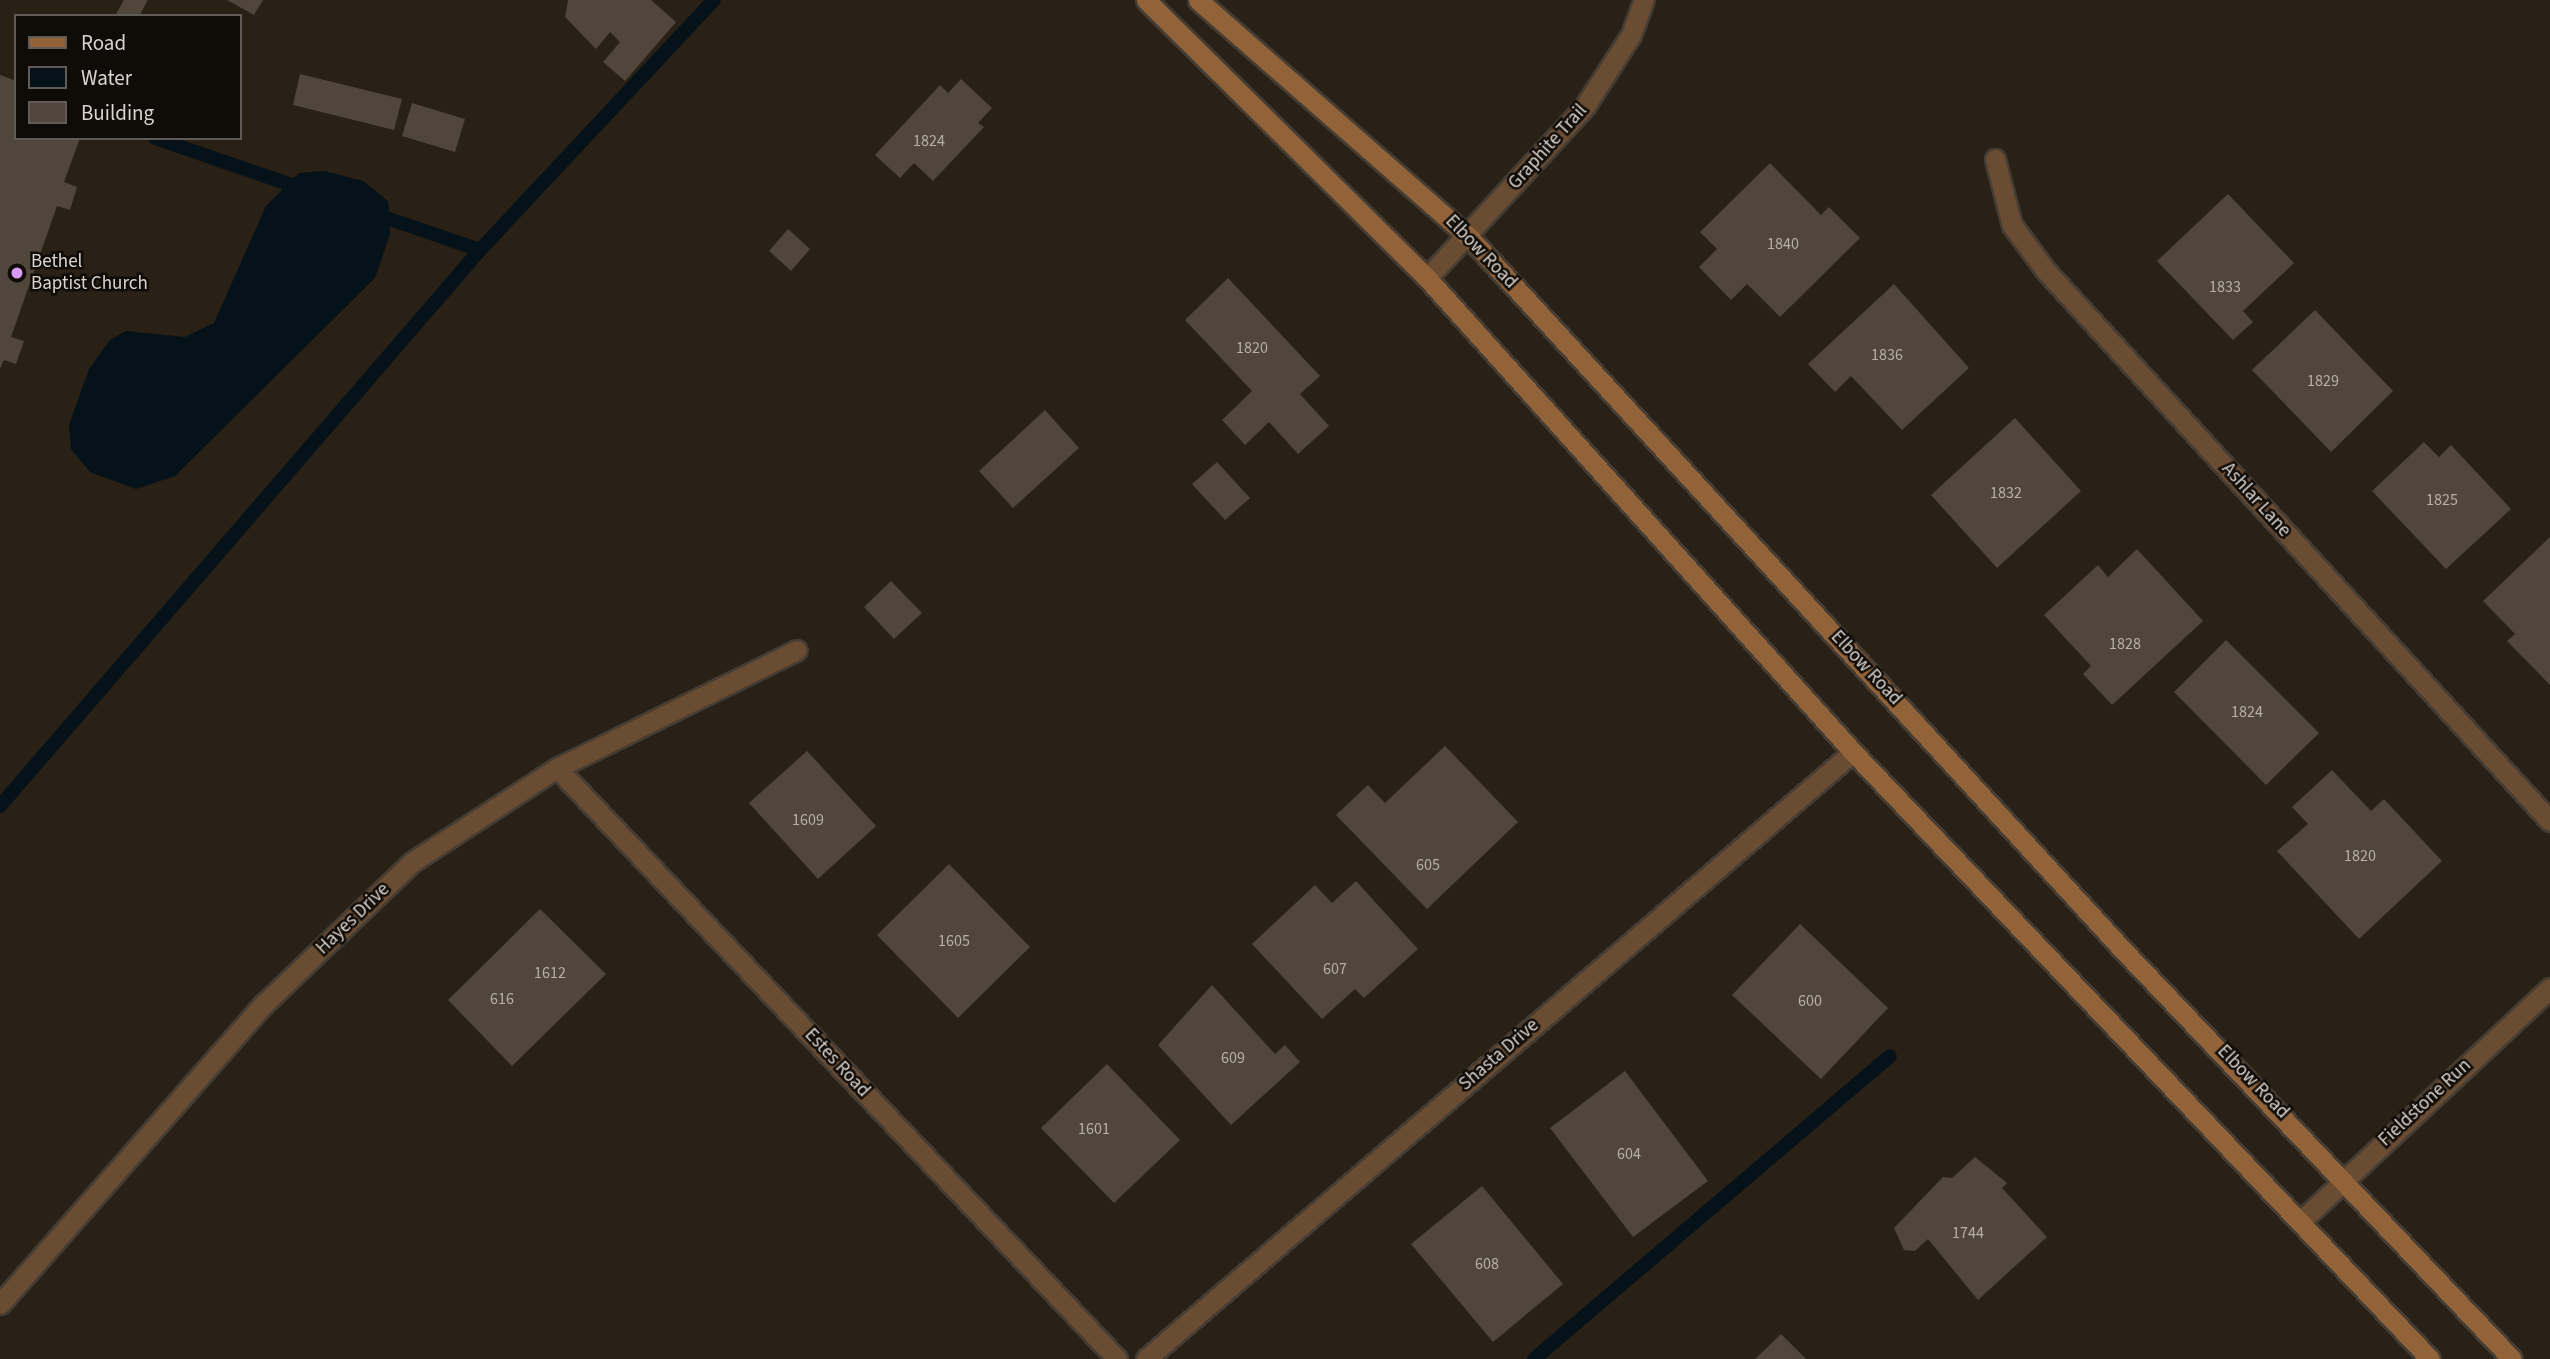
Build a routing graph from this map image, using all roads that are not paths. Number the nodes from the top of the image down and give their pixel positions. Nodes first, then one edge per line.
1 (1146, 0) edge
2 (1198, 0) edge
3 (1644, 0) edge
4 (1995, 159) dead end
5 (1468, 236) junction
6 (1427, 278) junction
7 (797, 650) dead end
8 (1853, 752) junction
9 (557, 768) junction
10 (2550, 821) edge
11 (2550, 988) edge
12 (2345, 1176) junction
13 (2301, 1220) junction
14 (0, 1304) edge
15 (1117, 1359) edge
16 (1146, 1359) edge
17 (2430, 1359) edge
18 (2512, 1359) edge

1 - 6 main road
2 - 5 main road, Elbow Road
3 - 5 street, Graphite Trail
4 - 10 street, Ashlar Lane
5 - 6 street, Graphite Trail
5 - 12 main road, Elbow Road
6 - 8 main road
7 - 9 street, Hayes Drive
8 - 13 main road
8 - 16 street, Shasta Drive
9 - 14 street, Hayes Drive
9 - 15 street, Estes Road
11 - 12 street, Fieldstone Run
12 - 13 street, Fieldstone Run
12 - 18 main road, Elbow Road
13 - 17 main road

